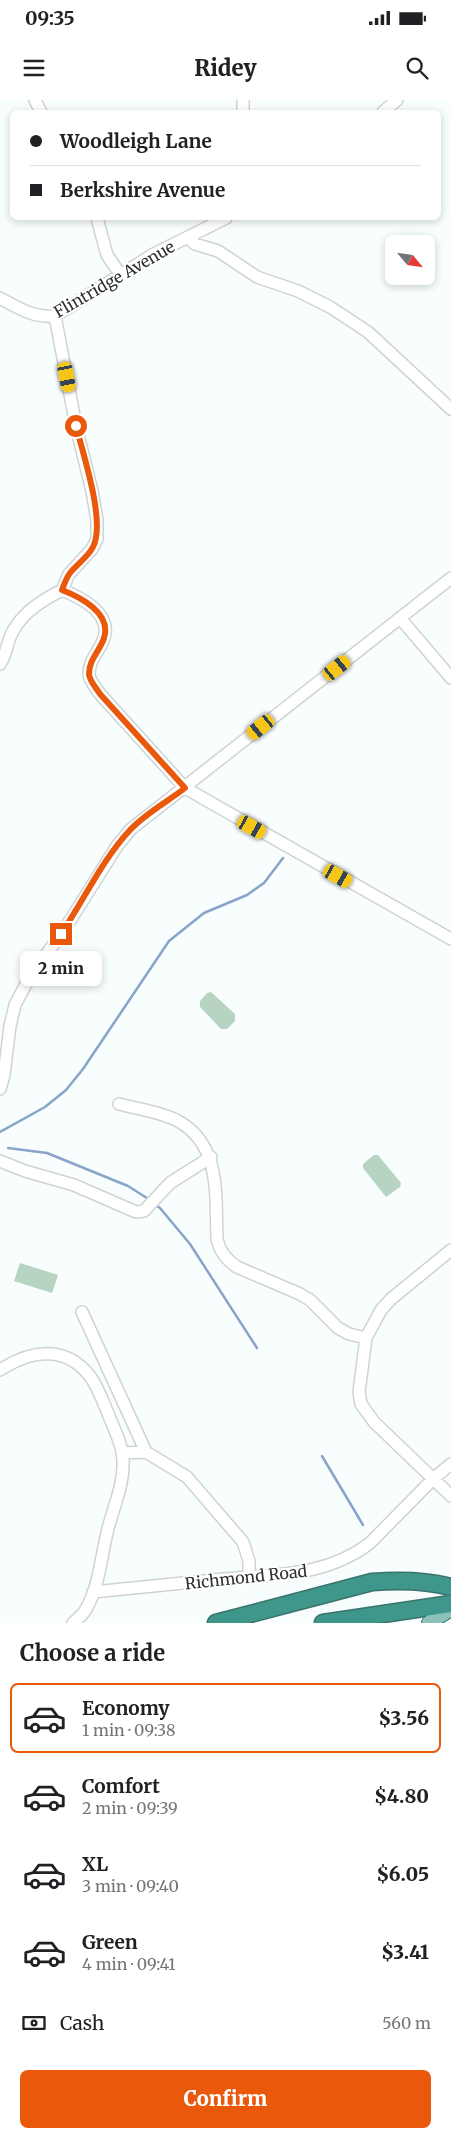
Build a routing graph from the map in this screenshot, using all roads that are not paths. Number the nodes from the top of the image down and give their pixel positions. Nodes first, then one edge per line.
1 (397, 100) edge
2 (385, 110) edge
3 (97, 220) edge
4 (222, 220) edge
5 (188, 237) junction
6 (120, 274) junction
7 (0, 298) edge
8 (55, 316) junction
9 (451, 409) edge
10 (451, 578) edge
11 (62, 590) junction
12 (400, 618) junction
13 (0, 664) edge
14 (451, 678) edge
15 (185, 788) junction
16 (451, 938) edge
17 (0, 1090) edge
18 (119, 1104) dead end
19 (211, 1157) junction
20 (0, 1161) edge
21 (451, 1250) edge
22 (82, 1312) dead end
23 (366, 1338) junction
24 (0, 1370) edge
25 (146, 1452) junction
26 (122, 1453) junction
27 (451, 1464) edge
28 (433, 1479) junction
29 (451, 1496) edge
30 (248, 1577) junction
31 (451, 1587) edge
32 (93, 1592) junction
33 (451, 1604) edge
34 (451, 1609) edge
35 (73, 1623) edge
36 (216, 1623) edge
37 (323, 1623) edge
38 (429, 1623) edge

1 - 2 street
3 - 6 street
4 - 5 street, Flintridge Avenue
5 - 6 street, Flintridge Avenue
5 - 9 street
6 - 8 street, Flintridge Avenue
7 - 8 street, Flintridge Avenue
8 - 11 street
10 - 12 street
11 - 13 street
11 - 15 street
12 - 14 street
12 - 15 street
15 - 16 street
15 - 17 street
18 - 19 street
19 - 20 street
19 - 23 street
21 - 23 street
22 - 25 street
23 - 28 street
24 - 26 street
25 - 26 street
25 - 30 street
26 - 32 street
27 - 28 street, Richmond Road
28 - 29 street
28 - 30 street, Richmond Road
30 - 32 street, Richmond Road
31 - 36 highway
32 - 35 street
33 - 37 highway
34 - 38 main road

